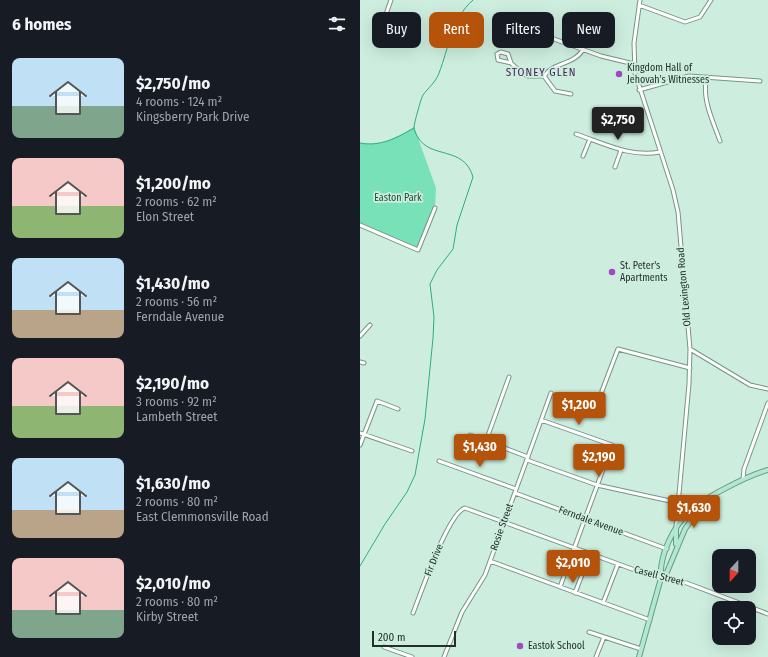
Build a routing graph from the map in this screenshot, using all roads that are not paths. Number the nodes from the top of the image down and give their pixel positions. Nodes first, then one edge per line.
1 (390, 0) edge
2 (640, 0) edge
3 (711, 0) edge
4 (640, 5) junction
5 (386, 12) edge
6 (554, 39) edge
7 (583, 50) junction
8 (511, 63) junction
9 (634, 64) junction
10 (544, 76) junction
11 (707, 77) junction
12 (760, 81) dead end
13 (639, 90) junction
14 (571, 94) dead end
15 (576, 134) dead end
16 (590, 139) junction
17 (720, 141) dead end
18 (621, 150) junction
19 (660, 152) junction
20 (583, 156) dead end
21 (615, 167) dead end
22 (436, 208) dead end
23 (360, 225) edge
24 (370, 325) dead end
25 (360, 336) edge
26 (690, 349) junction
27 (690, 368) junction
28 (509, 377) dead end
29 (768, 389) edge
30 (602, 391) dead end
31 (551, 393) dead end
32 (768, 403) edge
33 (398, 409) dead end
34 (541, 420) junction
35 (360, 433) edge
36 (365, 434) junction
37 (470, 435) dead end
38 (486, 441) junction
39 (360, 446) edge
40 (412, 451) dead end
41 (527, 458) junction
42 (439, 461) dead end
43 (768, 470) edge
44 (743, 479) junction
45 (597, 485) junction
46 (516, 491) junction
47 (679, 494) junction
48 (670, 501) junction
49 (704, 502) junction
50 (677, 507) junction
51 (460, 510) joint
52 (585, 519) junction
53 (505, 522) junction
54 (676, 529) junction
55 (574, 548) junction
56 (667, 549) junction
57 (674, 552) junction
58 (590, 554) junction
59 (490, 561) junction
60 (618, 564) junction
61 (661, 578) junction
62 (560, 587) junction
63 (575, 592) junction
64 (603, 603) junction
65 (414, 613) dead end
66 (768, 614) edge
67 (650, 620) junction
68 (589, 632) dead end
69 (604, 637) junction
70 (384, 647) dead end
71 (641, 649) junction
72 (412, 657) edge
73 (444, 657) edge
74 (596, 657) edge
75 (639, 657) edge

1 - 5 street
2 - 4 street, Old Lexington Road
3 - 4 street
4 - 9 street, Old Lexington Road
6 - 7 street
7 - 9 street
7 - 10 street
8 - 8 street
8 - 10 street
9 - 13 street, Old Lexington Road
10 - 14 street
11 - 12 street
11 - 13 street
11 - 17 street
13 - 19 street, Old Lexington Road
15 - 16 street
16 - 18 street
16 - 20 street
18 - 19 street
18 - 21 street
19 - 26 street, Old Lexington Road
22 - 23 street
24 - 25 street
26 - 27 street, Old Lexington Road
26 - 29 street
27 - 30 street
27 - 47 street, Old Lexington Road
28 - 38 street
31 - 34 street, Rosie Street
32 - 44 street
33 - 36 street
34 - 41 street, Rosie Street
34 - 45 street
35 - 36 street
36 - 39 street
36 - 40 street
37 - 38 street
38 - 41 street
41 - 45 street
41 - 46 street, Rosie Street
42 - 46 street, Ferndale Avenue
43 - 44 main road
44 - 49 main road
45 - 48 street
45 - 52 street
46 - 52 street, Ferndale Avenue
46 - 53 street, Rosie Street
47 - 48 street
47 - 50 street, Old Lexington Road
48 - 50 street
49 - 54 main road
49 - 57 main road
50 - 54 street, Old Lexington Road
51 - 53 street, Casell Street
51 - 65 street, Fir Drive
52 - 55 street
52 - 56 street, Ferndale Avenue
53 - 55 street, Casell Street
53 - 59 street, Rosie Street
54 - 56 main road, Old Lexington Road
54 - 57 main road
55 - 58 street, Casell Street
55 - 62 street
56 - 61 main road, Old Lexington Road
57 - 61 main road, Old Lexington Road
58 - 60 street, Casell Street
58 - 63 street
59 - 62 street
59 - 73 street, Rosie Street
60 - 61 street, Casell Street
60 - 64 street
61 - 66 street, Casell Street
61 - 67 main road, Old Lexington Road
62 - 63 street
63 - 64 street
64 - 67 street
67 - 71 main road, Old Lexington Road
68 - 69 street
69 - 71 street
69 - 74 street
70 - 72 street
71 - 75 main road, Old Lexington Road

